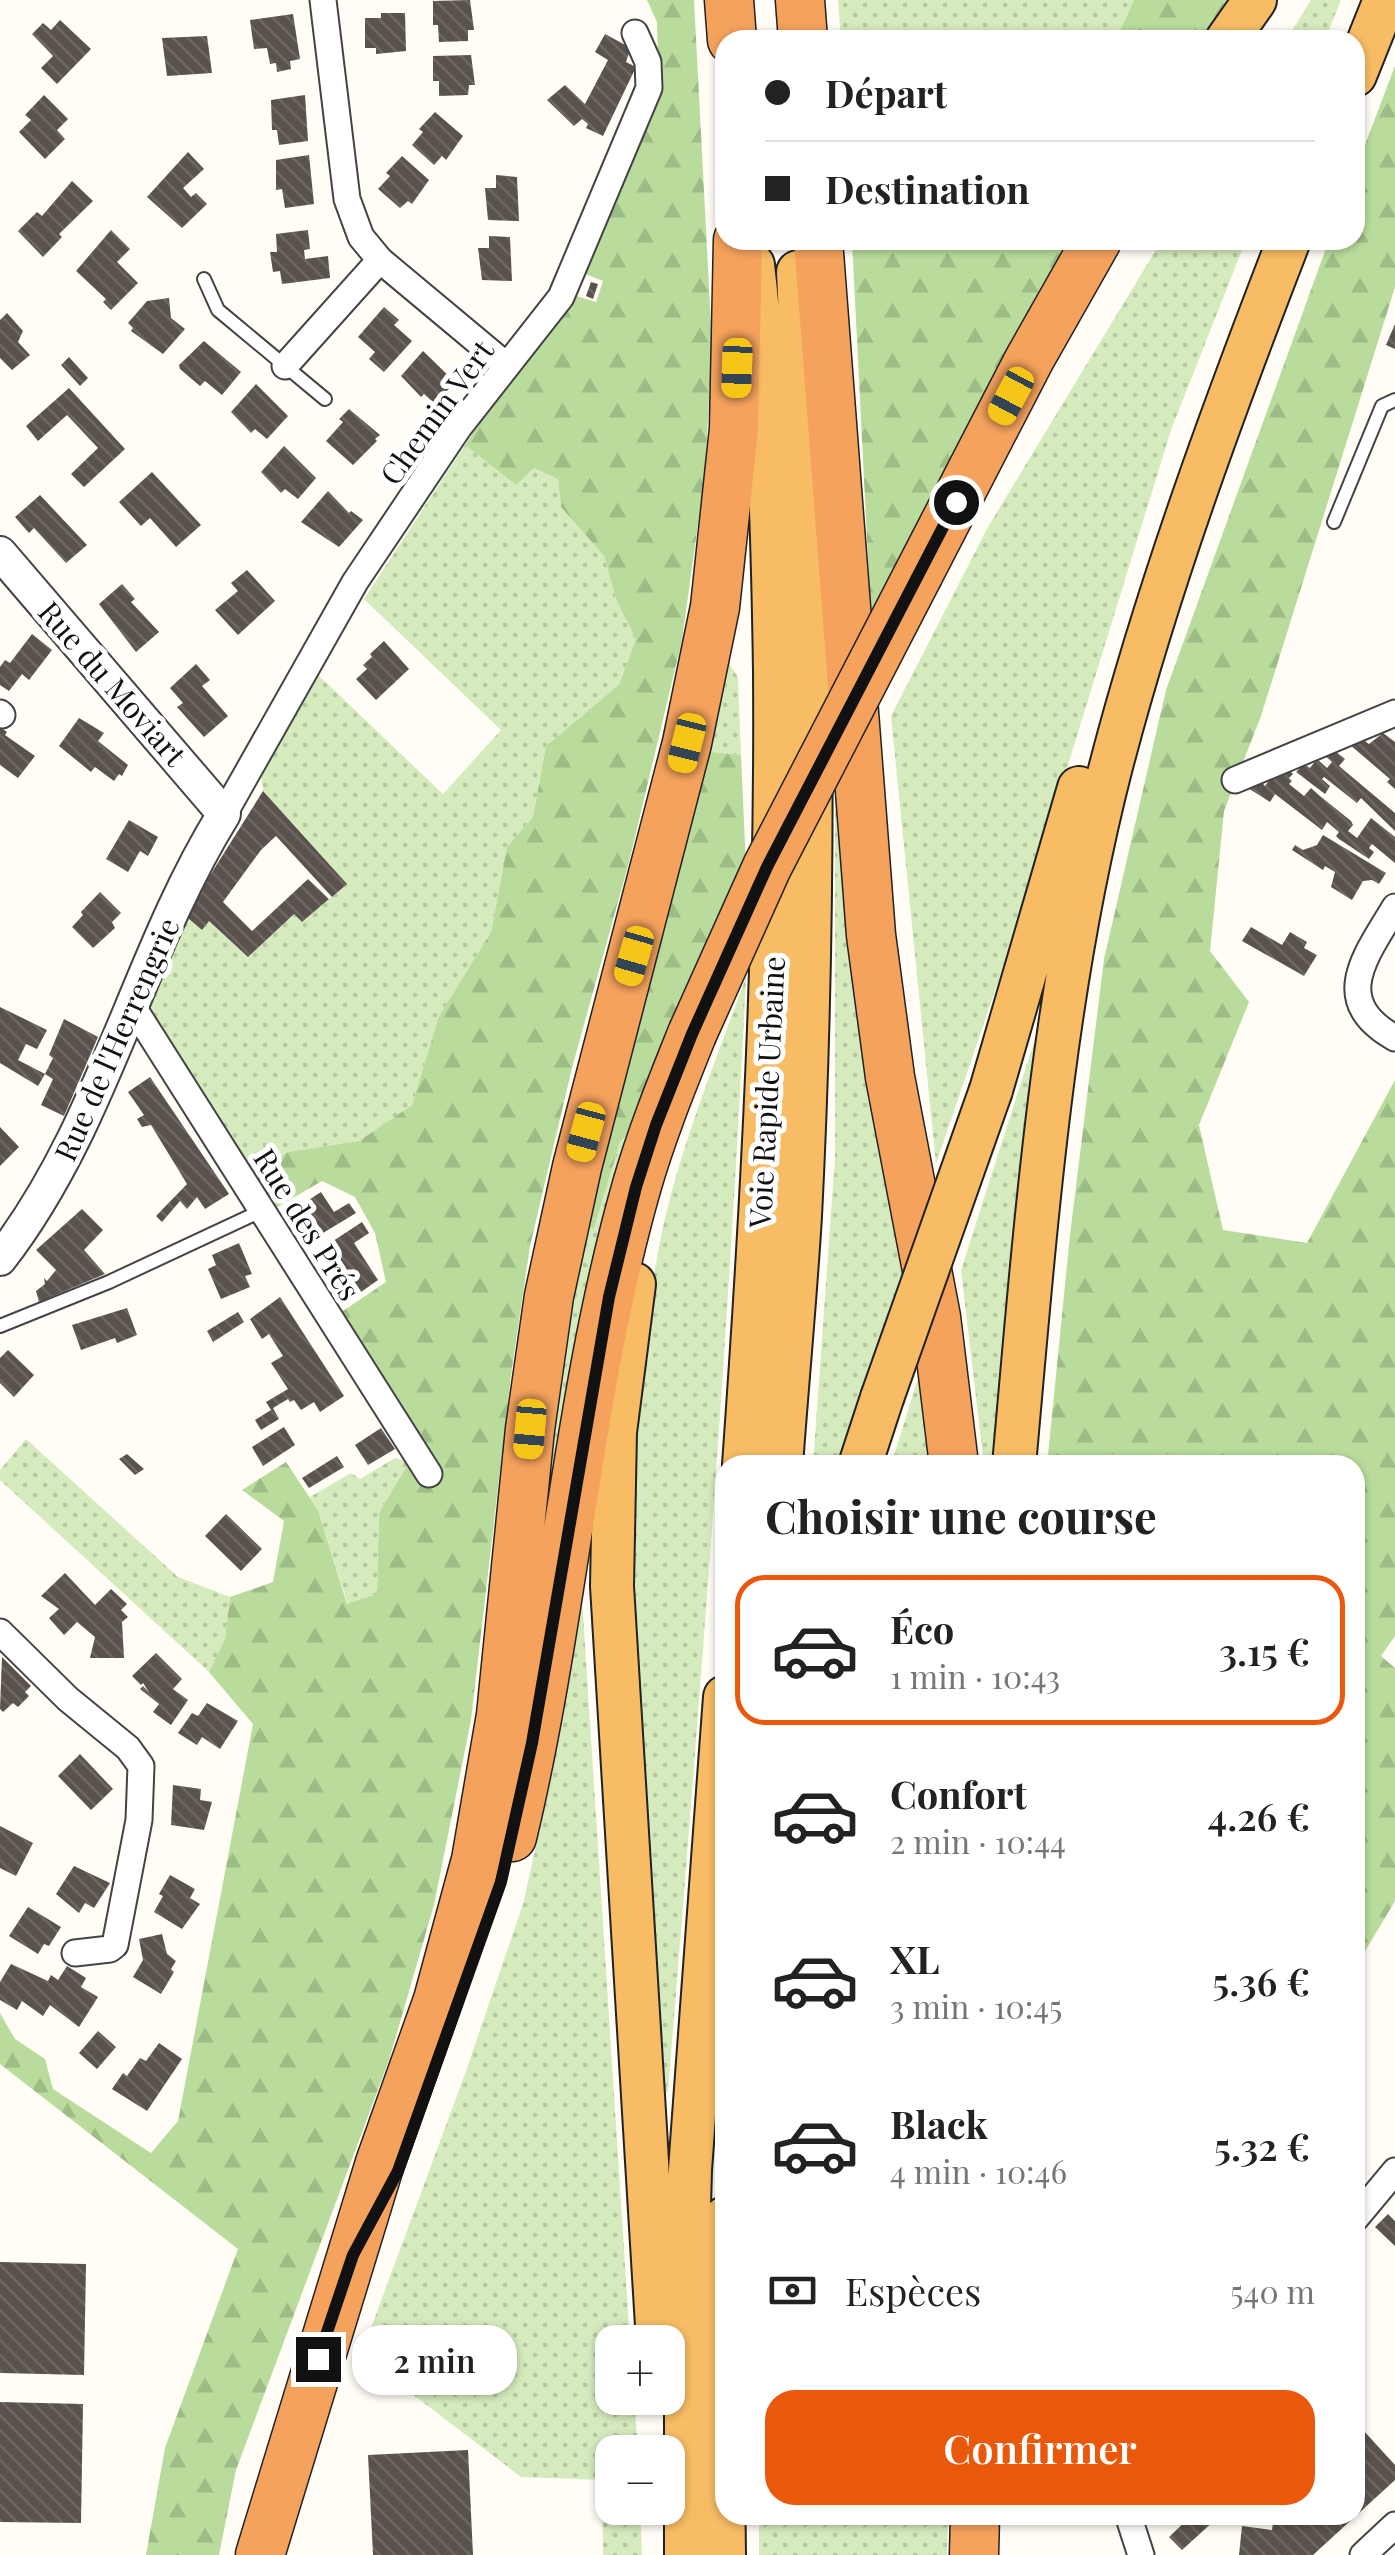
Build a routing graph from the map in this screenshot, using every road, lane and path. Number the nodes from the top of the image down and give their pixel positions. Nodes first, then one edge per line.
1 (323, 0) edge
2 (729, 0) edge
3 (781, 0) edge
4 (800, 0) edge
5 (1255, 0) edge
6 (1381, 0) edge
7 (731, 30) edge
8 (783, 30) edge
9 (802, 30) edge
10 (1235, 30) edge
11 (1362, 30) edge
12 (635, 33) dead end
13 (1365, 46) edge
14 (738, 250) edge
15 (751, 250) edge
16 (797, 250) edge
17 (819, 250) edge
18 (1091, 250) edge
19 (1106, 250) edge
20 (1262, 250) edge
21 (1285, 250) edge
22 (380, 260) junction
23 (204, 279) dead end
24 (285, 366) junction
25 (507, 366) junction
26 (325, 399) dead end
27 (1395, 400) edge
28 (1334, 522) dead end
29 (0, 553) edge
30 (921, 586) junction
31 (1395, 714) edge
32 (1235, 780) dead end
33 (224, 814) junction
34 (1395, 907) edge
35 (133, 1007) junction
36 (698, 1036) junction
37 (1395, 1038) edge
38 (262, 1212) junction
39 (4, 1245) edge
40 (0, 1326) edge
41 (745, 1455) edge
42 (782, 1455) edge
43 (863, 1455) edge
44 (953, 1455) edge
45 (1015, 1455) edge
46 (429, 1474) dead end
47 (0, 1632) edge
48 (715, 1832) edge
49 (75, 1953) dead end
50 (1395, 2171) edge
51 (1365, 2207) edge
52 (353, 2255) junction
53 (657, 2325) edge
54 (669, 2525) edge
55 (976, 2525) edge
56 (1131, 2525) edge
57 (1395, 2526) edge
58 (715, 2541) edge
59 (260, 2555) edge
60 (671, 2555) edge
61 (974, 2555) edge
62 (1141, 2555) edge
63 (1363, 2555) edge

1 - 22 street
2 - 7 highway
3 - 8 highway
4 - 9 highway
5 - 10 highway
6 - 11 highway
6 - 13 highway
12 - 25 street, Chemin Vert
14 - 52 highway
15 - 41 highway, Voie Rapide Urbaine
16 - 42 highway, Voie Rapide Urbaine
17 - 44 highway
18 - 30 highway
19 - 30 highway
20 - 43 highway, bridge
21 - 45 highway
22 - 24 street
22 - 25 street
23 - 24 lane
24 - 26 lane
25 - 33 street, Chemin Vert
27 - 28 lane
29 - 33 street, Rue du Moviart
30 - 36 highway, bridge
31 - 32 street
33 - 35 street, Rue de l'Herrengrie
34 - 37 street
35 - 38 street, Rue des Prés
35 - 39 street, Rue de l'Herrengrie
36 - 52 highway
36 - 53 highway
38 - 40 lane
38 - 46 street, Rue des Prés
47 - 49 street
48 - 58 highway
50 - 51 street
52 - 59 highway
54 - 60 highway
55 - 61 highway
56 - 62 street
57 - 63 street

